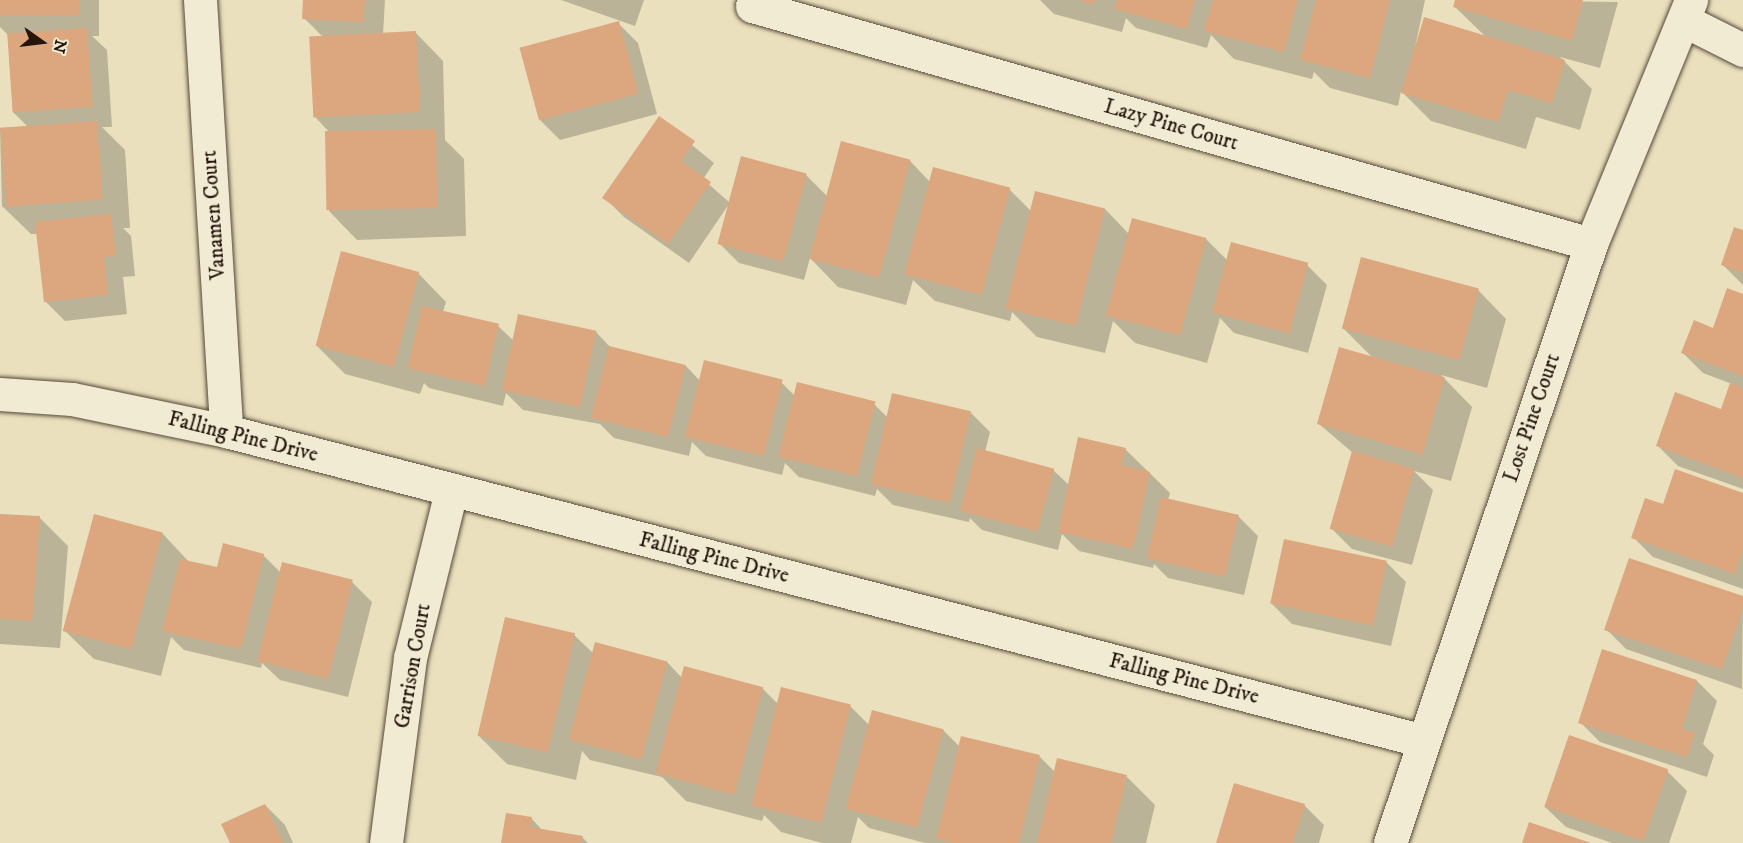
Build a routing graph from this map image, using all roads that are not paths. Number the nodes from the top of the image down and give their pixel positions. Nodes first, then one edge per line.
1 (200, 0) edge
2 (752, 6) dead end
3 (1688, 10) edge
4 (1743, 50) edge
5 (1591, 244) junction
6 (0, 394) edge
7 (226, 431) junction
8 (451, 491) junction
9 (1424, 741) junction
10 (386, 843) edge
11 (1390, 843) edge

1 - 7 street, Vanamen Court
2 - 5 street, Lazy Pine Court
3 - 4 street
3 - 5 street, Lost Pine Court
5 - 9 street, Lost Pine Court
6 - 7 street, Falling Pine Drive
7 - 8 street, Falling Pine Drive
8 - 9 street, Falling Pine Drive
8 - 10 street, Garrison Court
9 - 11 street, Lost Pine Court

